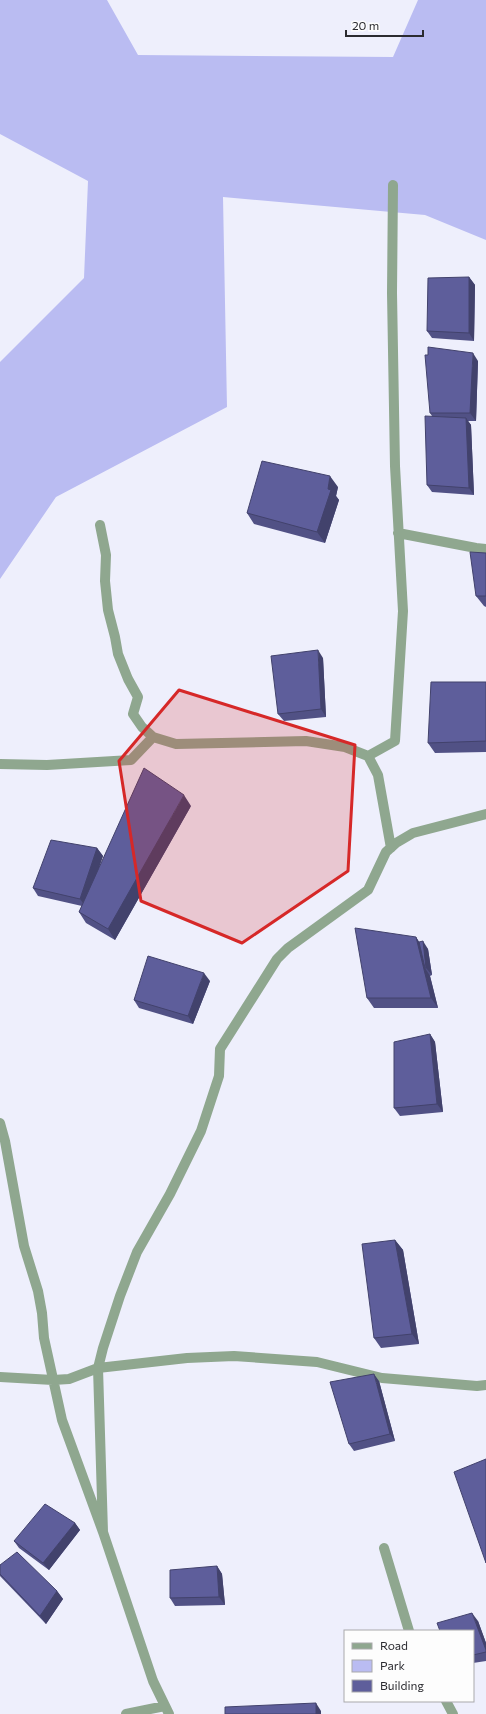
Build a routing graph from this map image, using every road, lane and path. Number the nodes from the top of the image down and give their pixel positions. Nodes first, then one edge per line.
1 (393, 185) dead end
2 (100, 525) dead end
3 (398, 533) junction
4 (486, 549) edge
5 (153, 737) junction
6 (368, 756) junction
7 (0, 764) edge
8 (486, 814) edge
9 (391, 848) junction
10 (0, 1123) edge
11 (98, 1368) junction
12 (0, 1376) edge
13 (53, 1380) junction
14 (486, 1385) edge
15 (103, 1532) junction
16 (384, 1548) dead end
17 (409, 1630) edge
18 (447, 1702) edge
19 (167, 1710) edge
20 (126, 1714) edge
21 (453, 1714) edge

1 - 3 street
2 - 5 street
3 - 4 street
3 - 6 street
5 - 6 street
5 - 7 street
6 - 9 street
8 - 9 street
9 - 11 street
10 - 13 street
11 - 13 street
11 - 14 street
11 - 15 street
12 - 13 street
13 - 15 street
15 - 19 street
16 - 17 street
18 - 21 street
19 - 20 street

